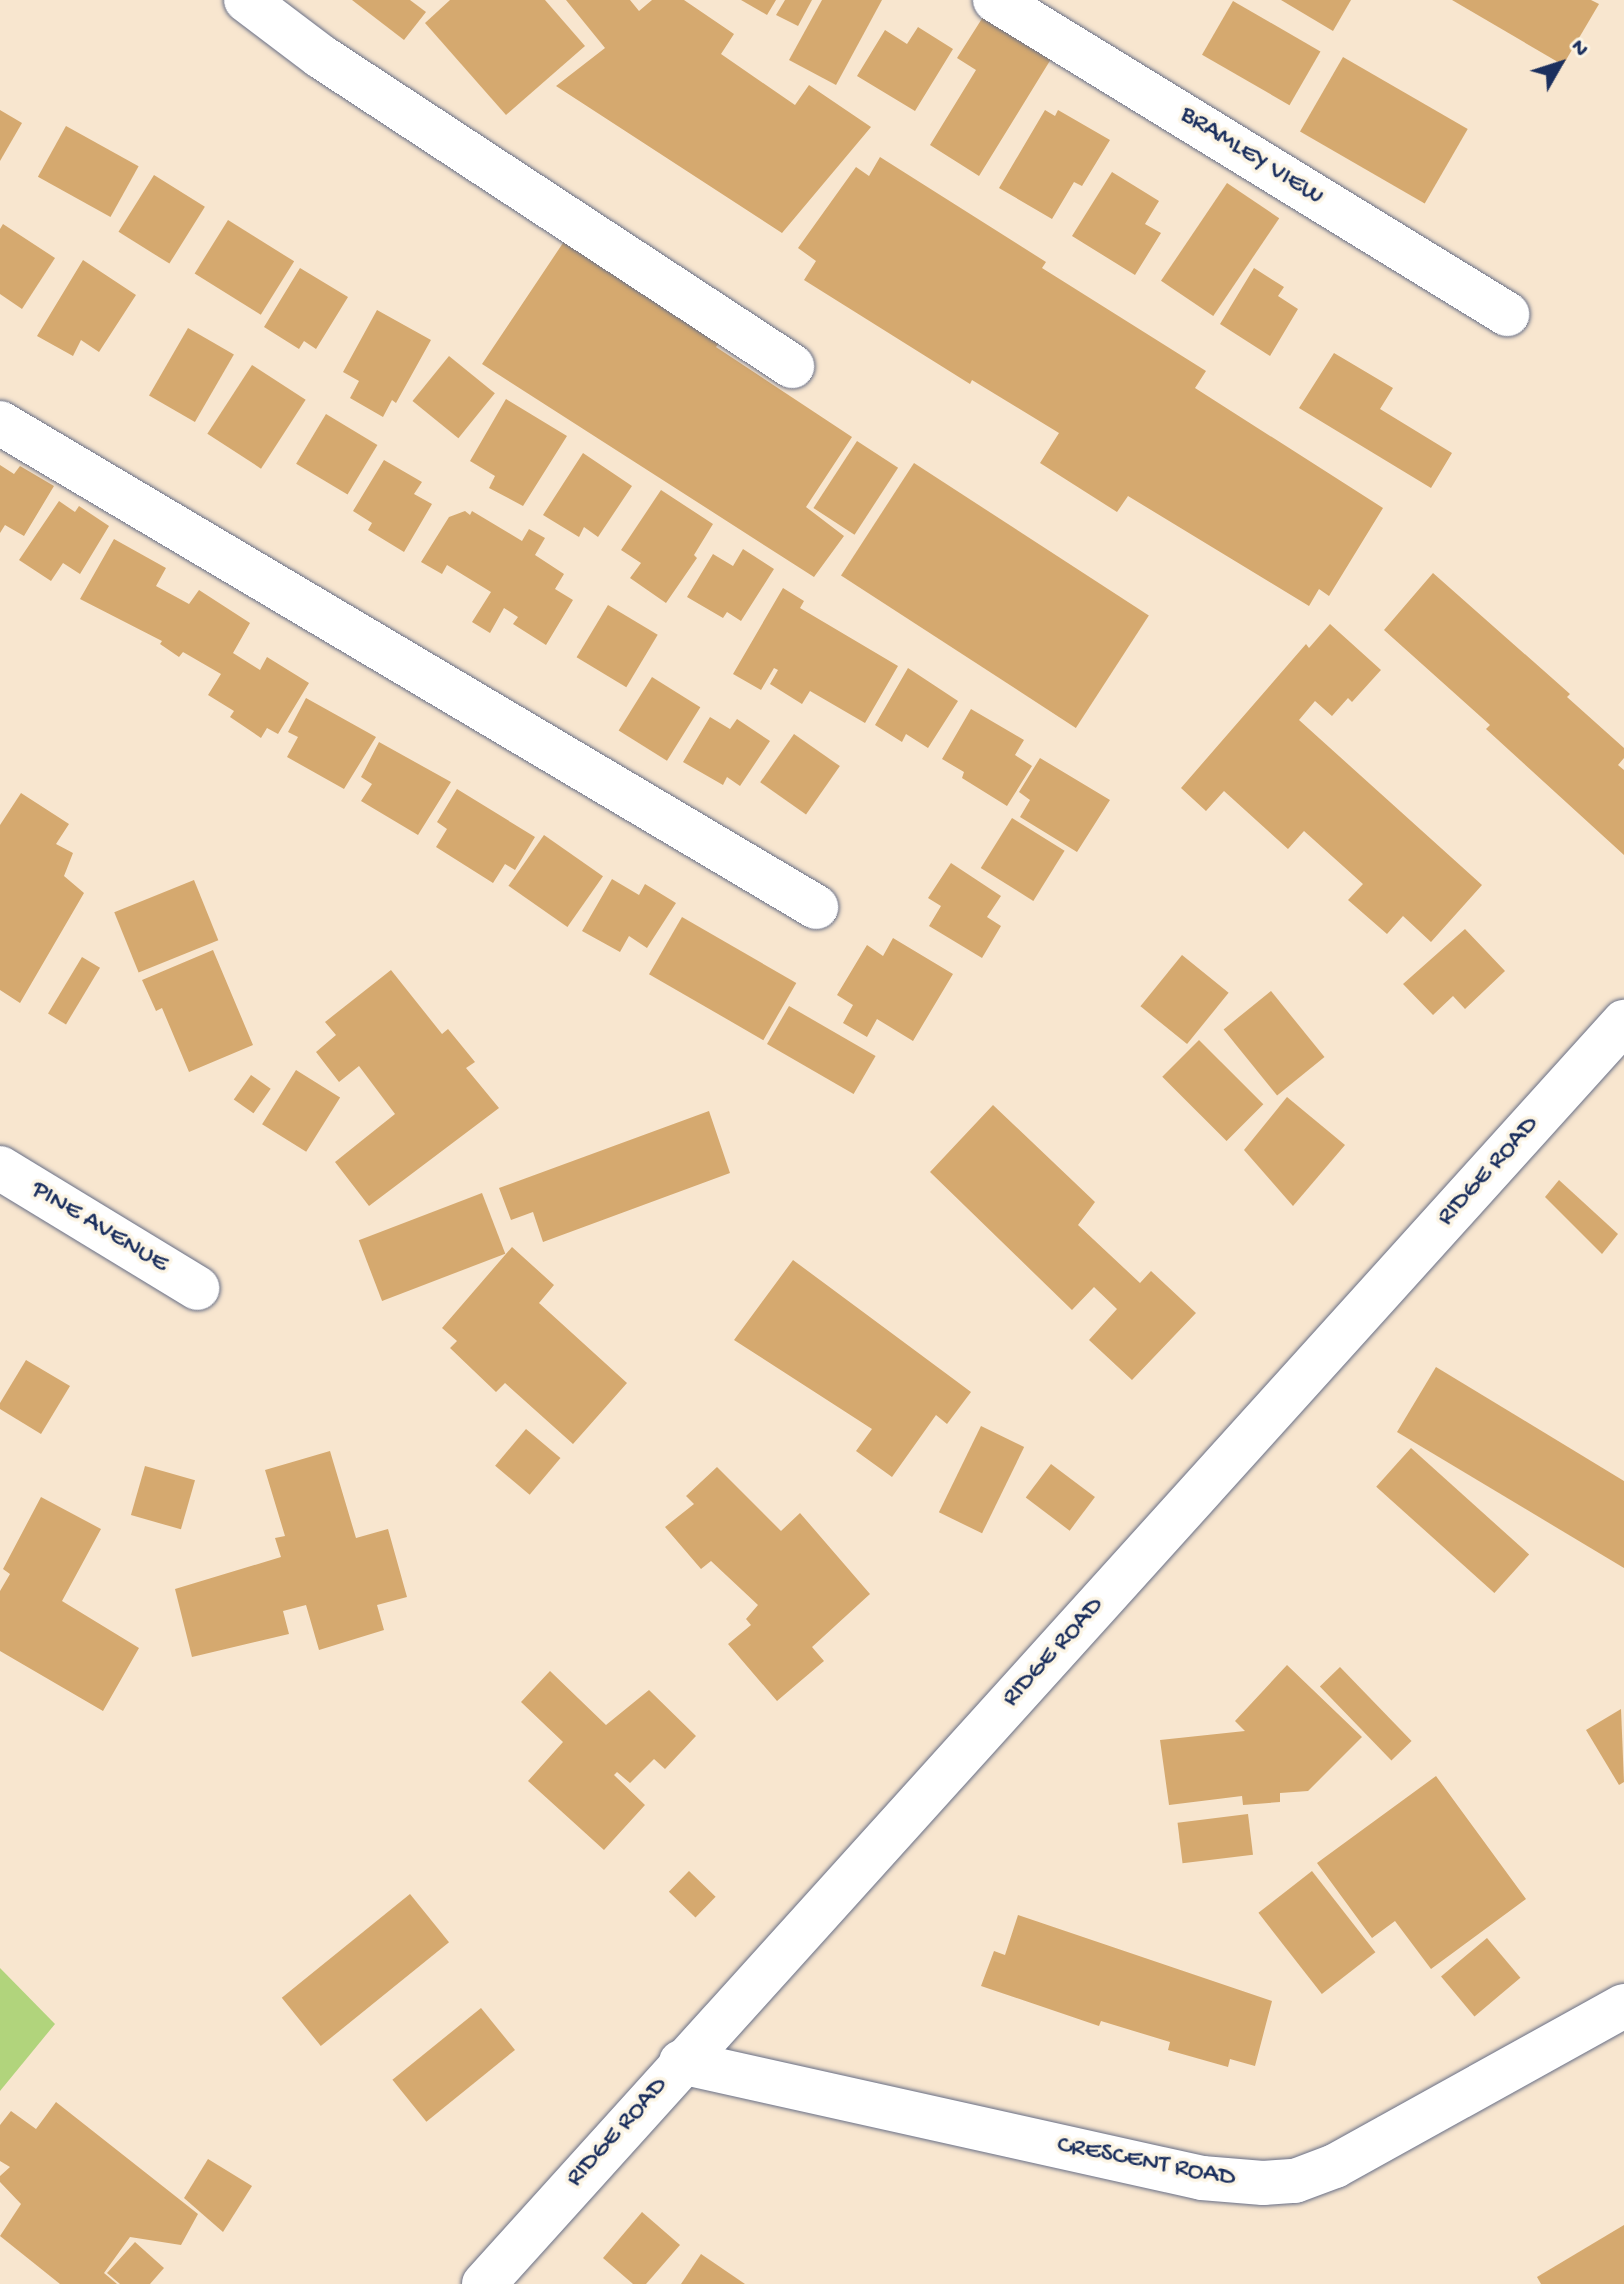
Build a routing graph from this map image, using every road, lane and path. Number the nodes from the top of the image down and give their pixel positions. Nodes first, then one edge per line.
1 (246, 0) edge
2 (995, 0) edge
3 (1507, 314) dead end
4 (792, 366) dead end
5 (0, 423) edge
6 (816, 907) dead end
7 (1624, 1022) edge
8 (0, 1168) edge
9 (197, 1288) dead end
10 (1624, 2006) edge
11 (681, 2062) junction
12 (484, 2284) edge

1 - 4 street
2 - 3 street, BRAMLEY VIEW
5 - 6 street
7 - 11 street, RIDGE ROAD
8 - 9 street, PINE AVENUE
10 - 11 street, CRESCENT ROAD
11 - 12 street, RIDGE ROAD

